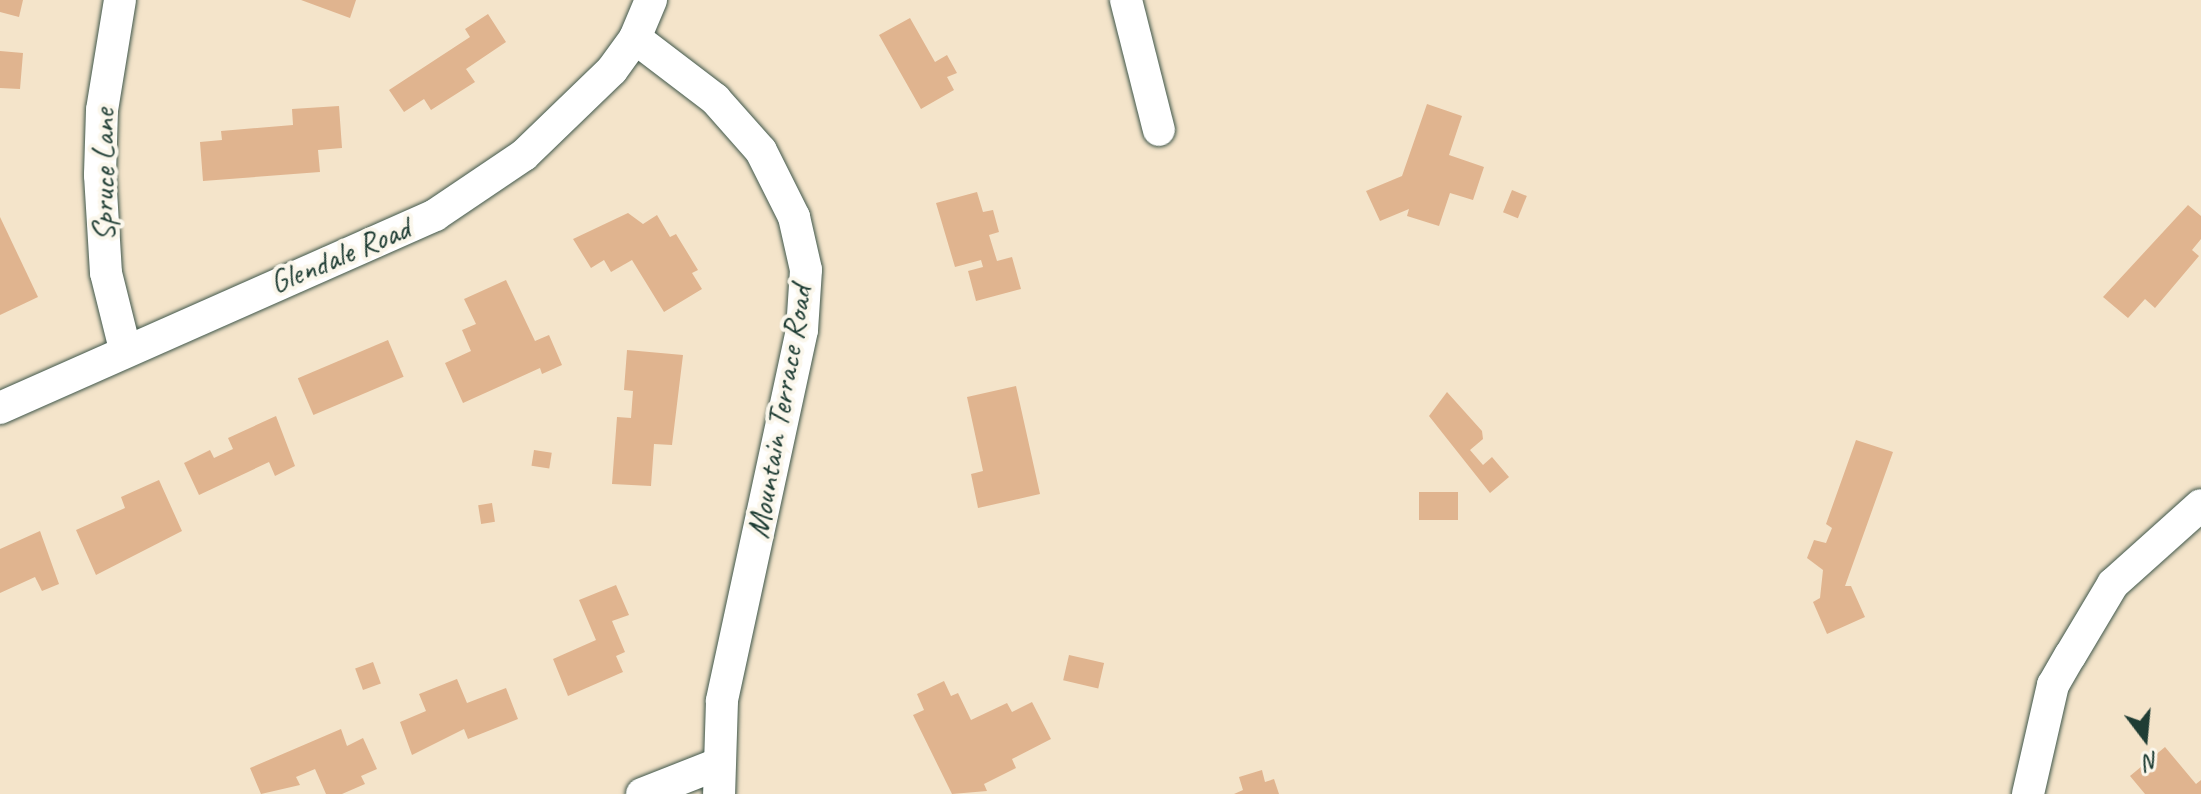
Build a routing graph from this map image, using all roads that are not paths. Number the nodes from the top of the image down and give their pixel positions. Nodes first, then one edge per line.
1 (120, 0) edge
2 (651, 0) edge
3 (1126, 0) edge
4 (635, 38) junction
5 (1159, 130) dead end
6 (125, 349) junction
7 (0, 408) edge
8 (2201, 505) edge
9 (718, 779) edge
10 (642, 794) edge
11 (2028, 794) edge

1 - 6 street, Spruce Lane
2 - 4 street
3 - 5 street
4 - 6 street, Glendale Road
4 - 9 street, Mountain Terrace Road
6 - 7 street, Glendale Road
8 - 11 street
9 - 10 street

